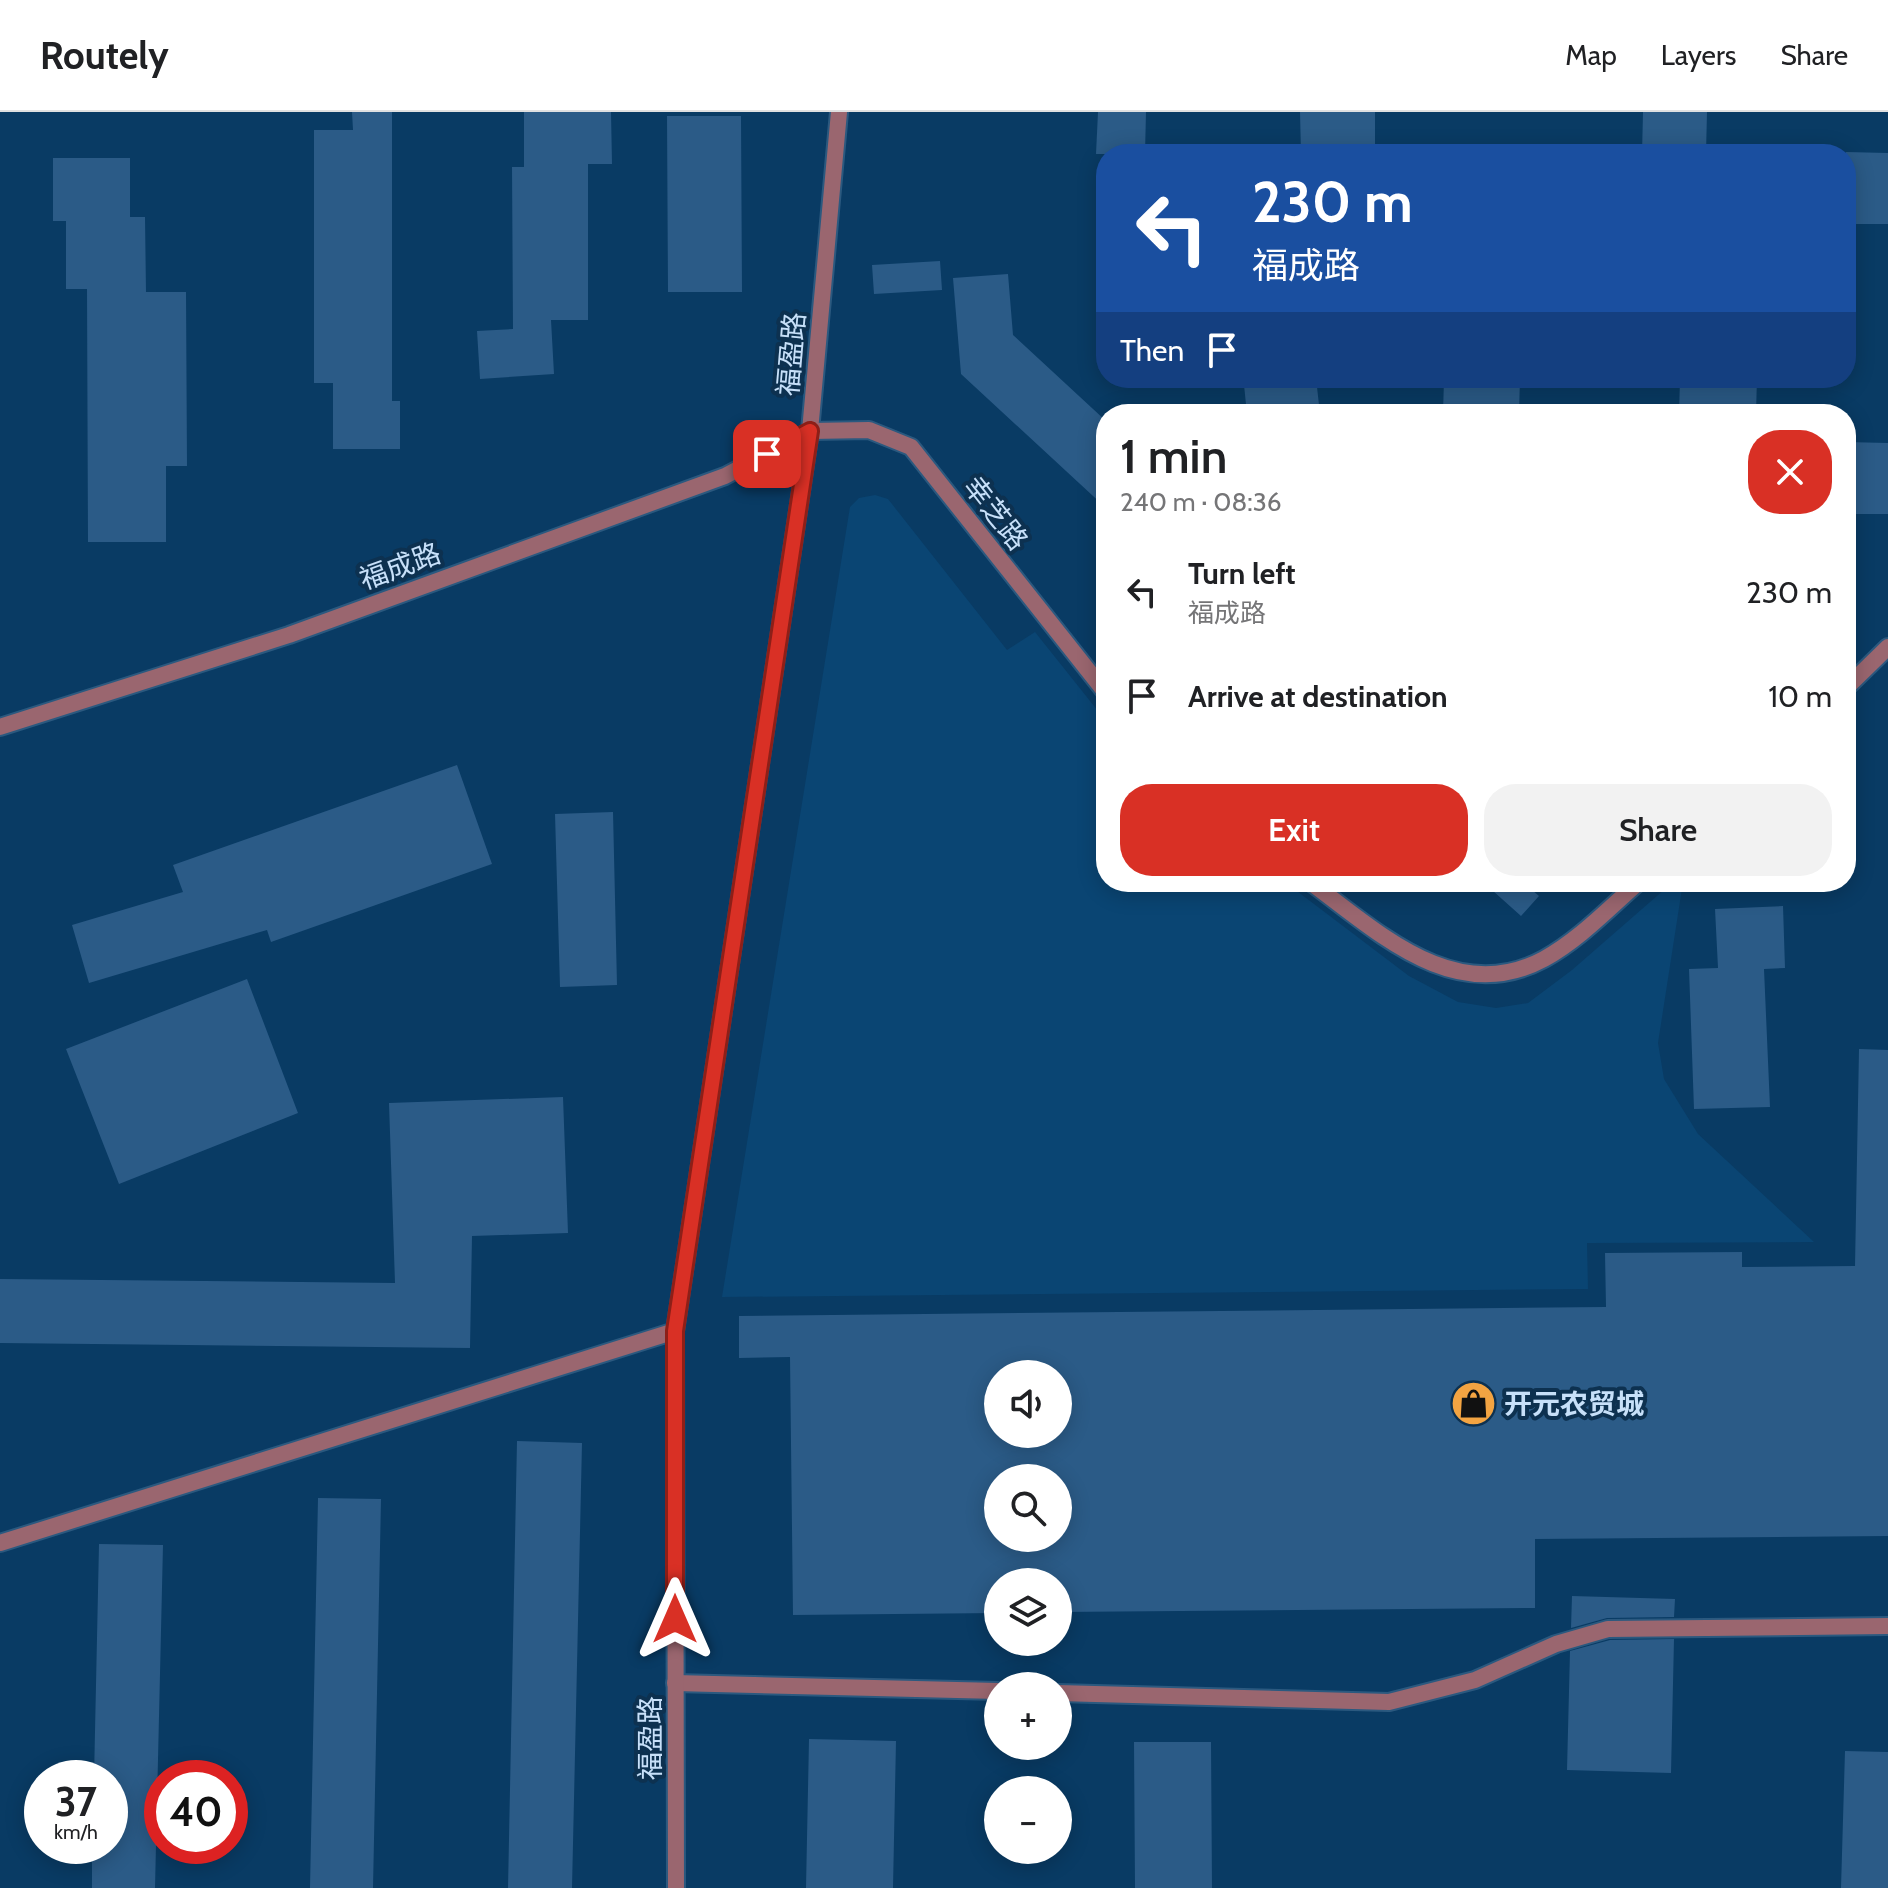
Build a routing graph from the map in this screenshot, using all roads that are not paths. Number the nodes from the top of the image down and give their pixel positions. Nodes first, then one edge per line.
1 (839, 112) edge
2 (810, 431) junction
3 (1888, 647) edge
4 (1856, 678) edge
5 (1096, 680) edge
6 (0, 727) edge
7 (1323, 892) edge
8 (1627, 892) edge
9 (675, 1331) junction
10 (0, 1543) edge
11 (1888, 1626) edge
12 (675, 1683) junction
13 (984, 1691) edge
14 (1072, 1693) edge
15 (676, 1888) edge

1 - 2 street, 福盈路
2 - 5 street, 幸芝路
2 - 6 street, 福成路
2 - 9 street, 福盈路
3 - 4 street
7 - 8 street
9 - 10 street
9 - 12 street, 福盈路
11 - 14 street
12 - 13 street
12 - 15 street, 福盈路

